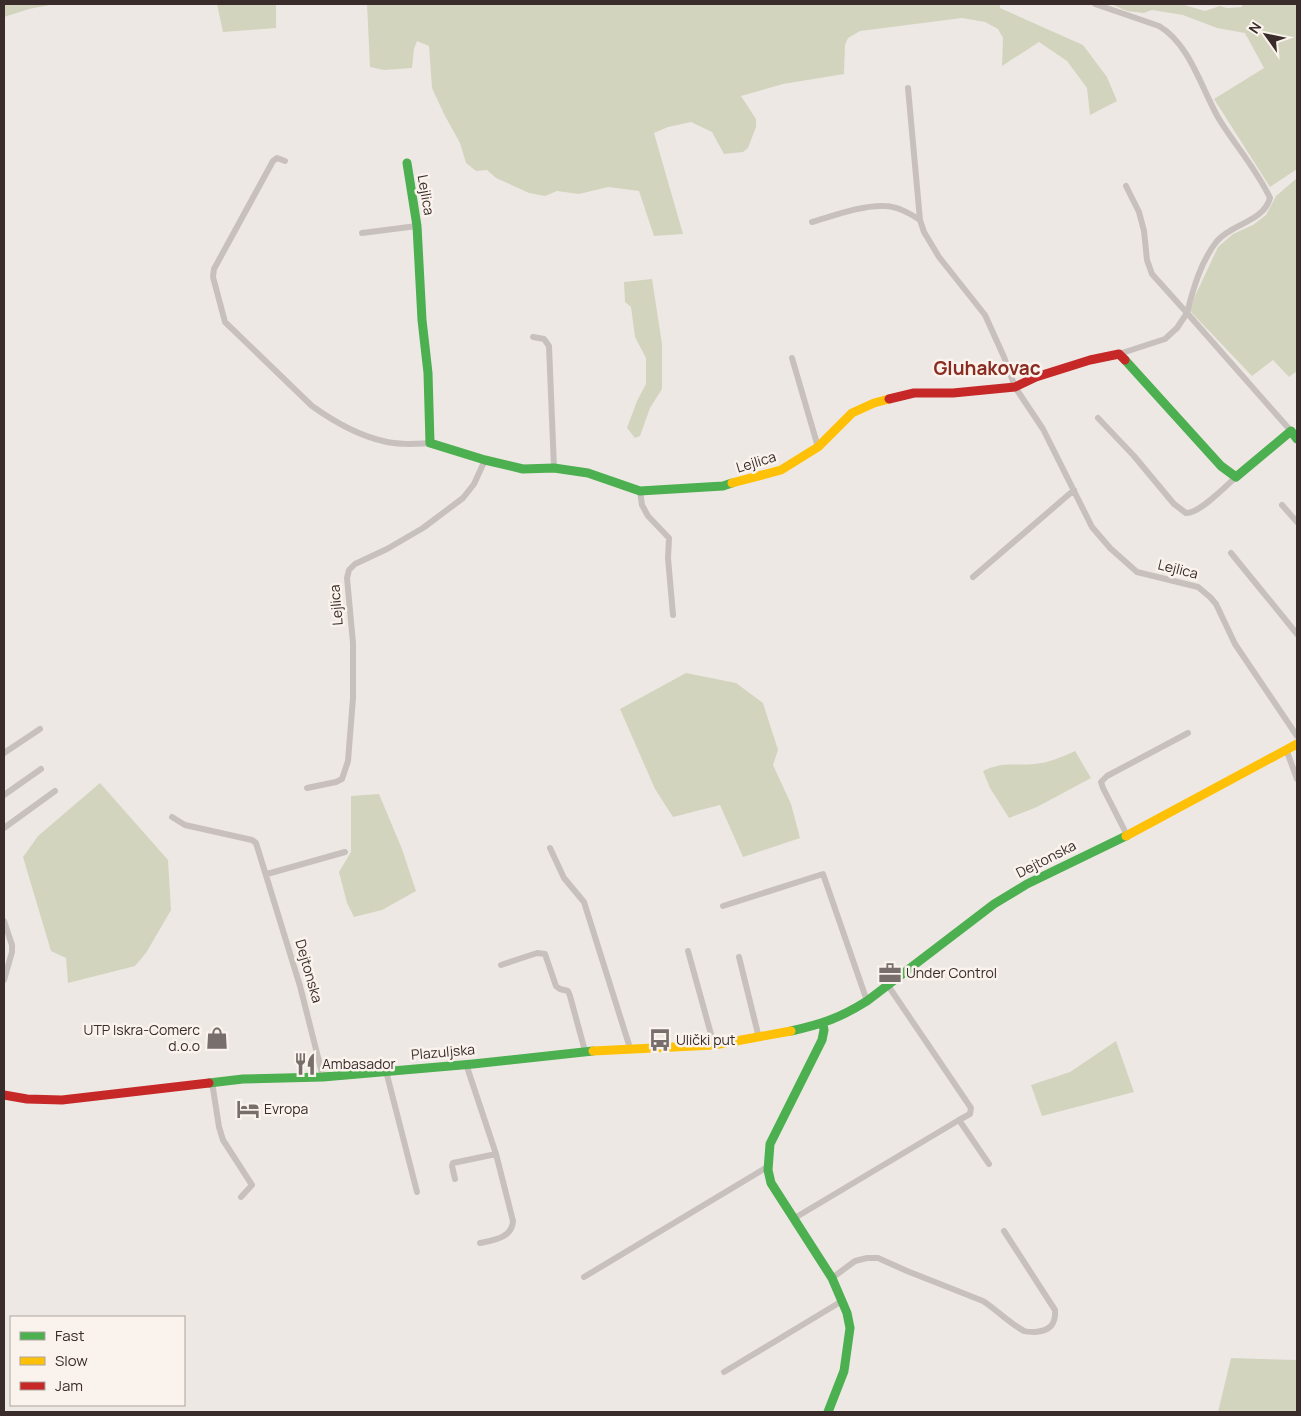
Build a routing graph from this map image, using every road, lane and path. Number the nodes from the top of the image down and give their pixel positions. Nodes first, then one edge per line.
1 (1095, 4) edge
2 (908, 88) dead end
3 (285, 161) dead end
4 (407, 163) dead end
5 (1126, 186) dead end
6 (920, 220) junction
7 (812, 222) dead end
8 (417, 226) junction
9 (362, 233) dead end
10 (1187, 313) junction
11 (533, 337) dead end
12 (1119, 354) junction
13 (792, 358) dead end
14 (1015, 387) junction
15 (1098, 418) dead end
16 (1294, 435) edge
17 (430, 444) junction
18 (818, 447) junction
19 (485, 460) junction
20 (554, 468) junction
21 (1236, 477) junction
22 (1074, 490) junction
23 (640, 492) junction
24 (1282, 505) dead end
25 (1297, 522) edge
26 (1231, 552) dead end
27 (973, 577) dead end
28 (673, 616) dead end
29 (1297, 634) edge
30 (40, 728) dead end
31 (1188, 733) dead end
32 (1297, 736) edge
33 (1297, 744) edge
34 (1286, 749) junction
35 (4, 753) edge
36 (41, 769) dead end
37 (1297, 779) edge
38 (306, 788) dead end
39 (55, 791) dead end
40 (4, 795) edge
41 (172, 816) dead end
42 (4, 828) edge
43 (1128, 835) junction
44 (550, 848) dead end
45 (345, 852) dead end
46 (267, 874) junction
47 (723, 906) dead end
48 (4, 921) edge
49 (688, 951) dead end
50 (739, 957) dead end
51 (500, 965) dead end
52 (4, 980) edge
53 (887, 984) junction
54 (867, 1001) junction
55 (823, 1024) junction
56 (759, 1038) junction
57 (714, 1045) junction
58 (630, 1048) junction
59 (585, 1051) junction
60 (466, 1064) junction
61 (386, 1071) junction
62 (322, 1077) junction
63 (212, 1082) junction
64 (4, 1095) edge
65 (959, 1120) junction
66 (496, 1154) junction
67 (989, 1164) dead end
68 (769, 1166) junction
69 (455, 1179) dead end
70 (417, 1192) dead end
71 (241, 1197) dead end
72 (792, 1219) junction
73 (1004, 1231) dead end
74 (480, 1243) dead end
75 (584, 1277) dead end
76 (832, 1278) junction
77 (842, 1301) junction
78 (724, 1372) dead end
79 (828, 1412) edge

1 - 10 street
2 - 6 street, Lejlica
3 - 17 street
4 - 8 street, Lejlica
5 - 10 street
6 - 7 street
6 - 14 street, Lejlica
8 - 9 street
8 - 17 street, Lejlica
10 - 12 street, Lejlica
10 - 16 street
11 - 20 street
12 - 14 street, Lejlica
12 - 21 street
13 - 18 street
14 - 18 street, Lejlica
14 - 22 street, Lejlica
15 - 21 street
16 - 21 street
17 - 19 street, Lejlica
18 - 23 street, Lejlica
19 - 20 street, Lejlica
19 - 38 street, Lejlica
20 - 23 street, Lejlica
22 - 27 street
22 - 32 street, Lejlica
23 - 28 street
24 - 25 street
26 - 29 street
30 - 35 street
31 - 43 street
33 - 34 street, Dejtonska
34 - 37 street
34 - 43 street, Dejtonska
36 - 40 street
39 - 42 street
41 - 46 street, Dejtonska
43 - 53 street, Dejtonska
44 - 58 street
45 - 46 street
46 - 62 street, Dejtonska
47 - 54 street
48 - 52 street
49 - 57 street
50 - 56 street
51 - 59 street
53 - 54 street, Dejtonska
53 - 65 street
54 - 55 street, Dejtonska
55 - 56 street, Plazuljska
55 - 68 street
56 - 57 street, Plazuljska
57 - 58 street, Plazuljska
58 - 59 street, Plazuljska
59 - 60 street, Plazuljska
60 - 61 street, Plazuljska
60 - 66 street
61 - 62 street, Plazuljska
61 - 70 street
62 - 63 street, Plazuljska
63 - 64 street, Plazuljska
63 - 71 street
65 - 67 street
65 - 72 street
66 - 69 street
66 - 74 street
68 - 72 street
68 - 75 street
72 - 76 street
73 - 76 street
76 - 77 street
77 - 78 street
77 - 79 street

